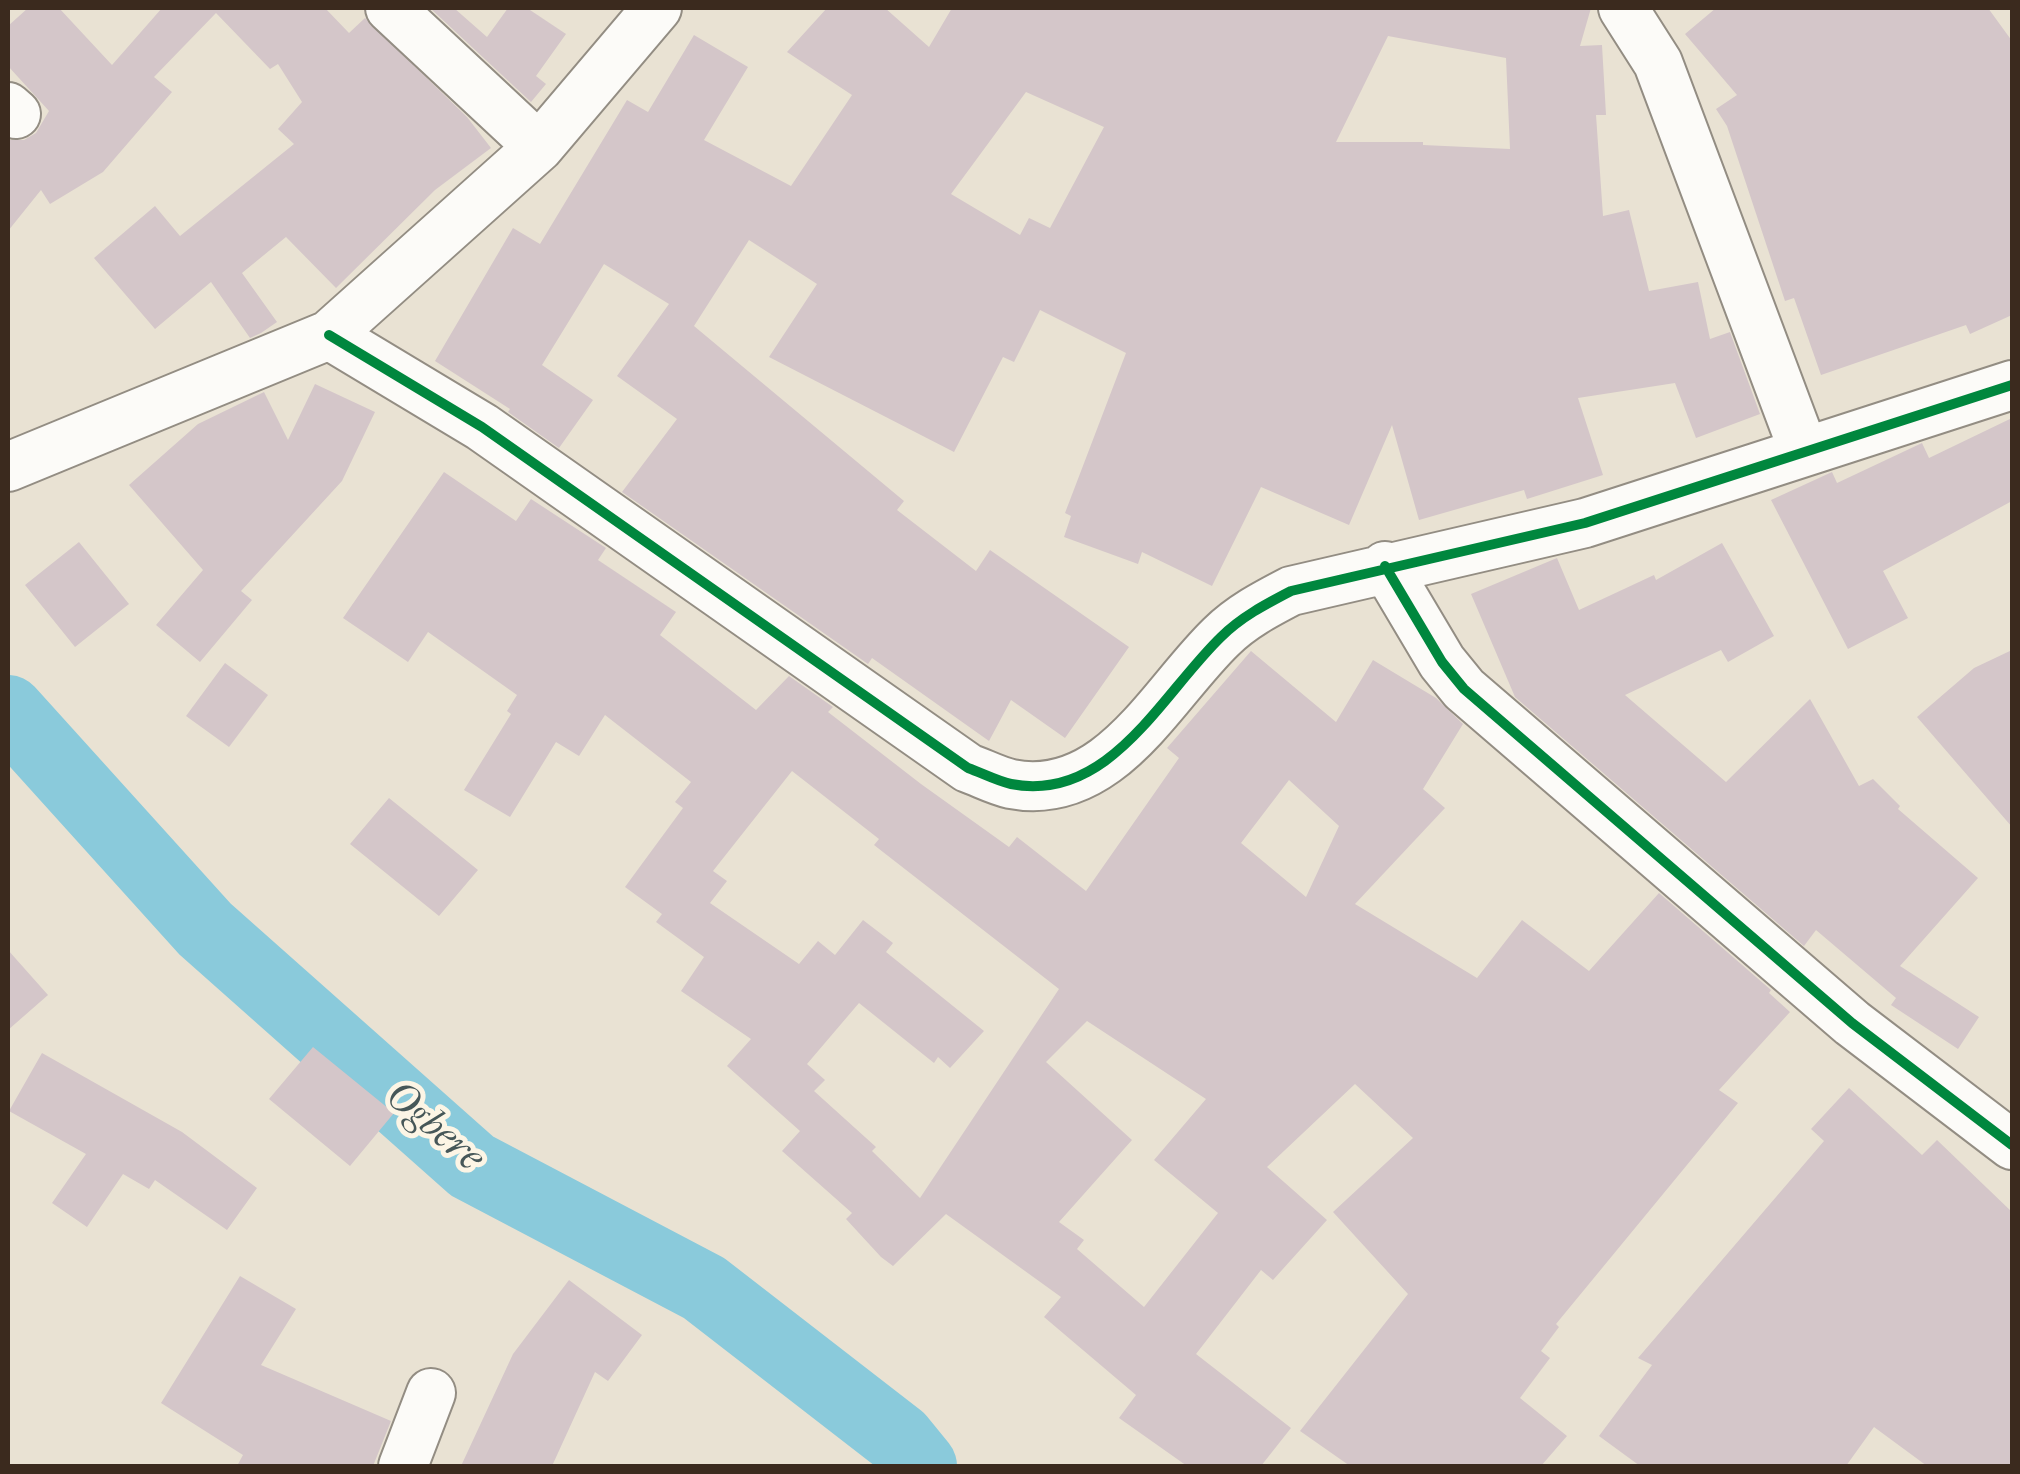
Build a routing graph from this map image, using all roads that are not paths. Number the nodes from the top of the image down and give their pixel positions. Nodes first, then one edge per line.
1 (390, 8) edge
2 (657, 8) edge
3 (1623, 8) edge
4 (539, 147) junction
5 (330, 335) junction
6 (2012, 384) edge
7 (1803, 449) junction
8 (8, 466) edge
9 (1385, 566) junction
10 (2012, 1146) edge
11 (431, 1393) dead end
12 (403, 1466) edge

1 - 4 street
2 - 4 street
3 - 7 street
4 - 5 street
5 - 8 street
5 - 9 street
6 - 7 street
7 - 9 street
9 - 10 street
11 - 12 street

